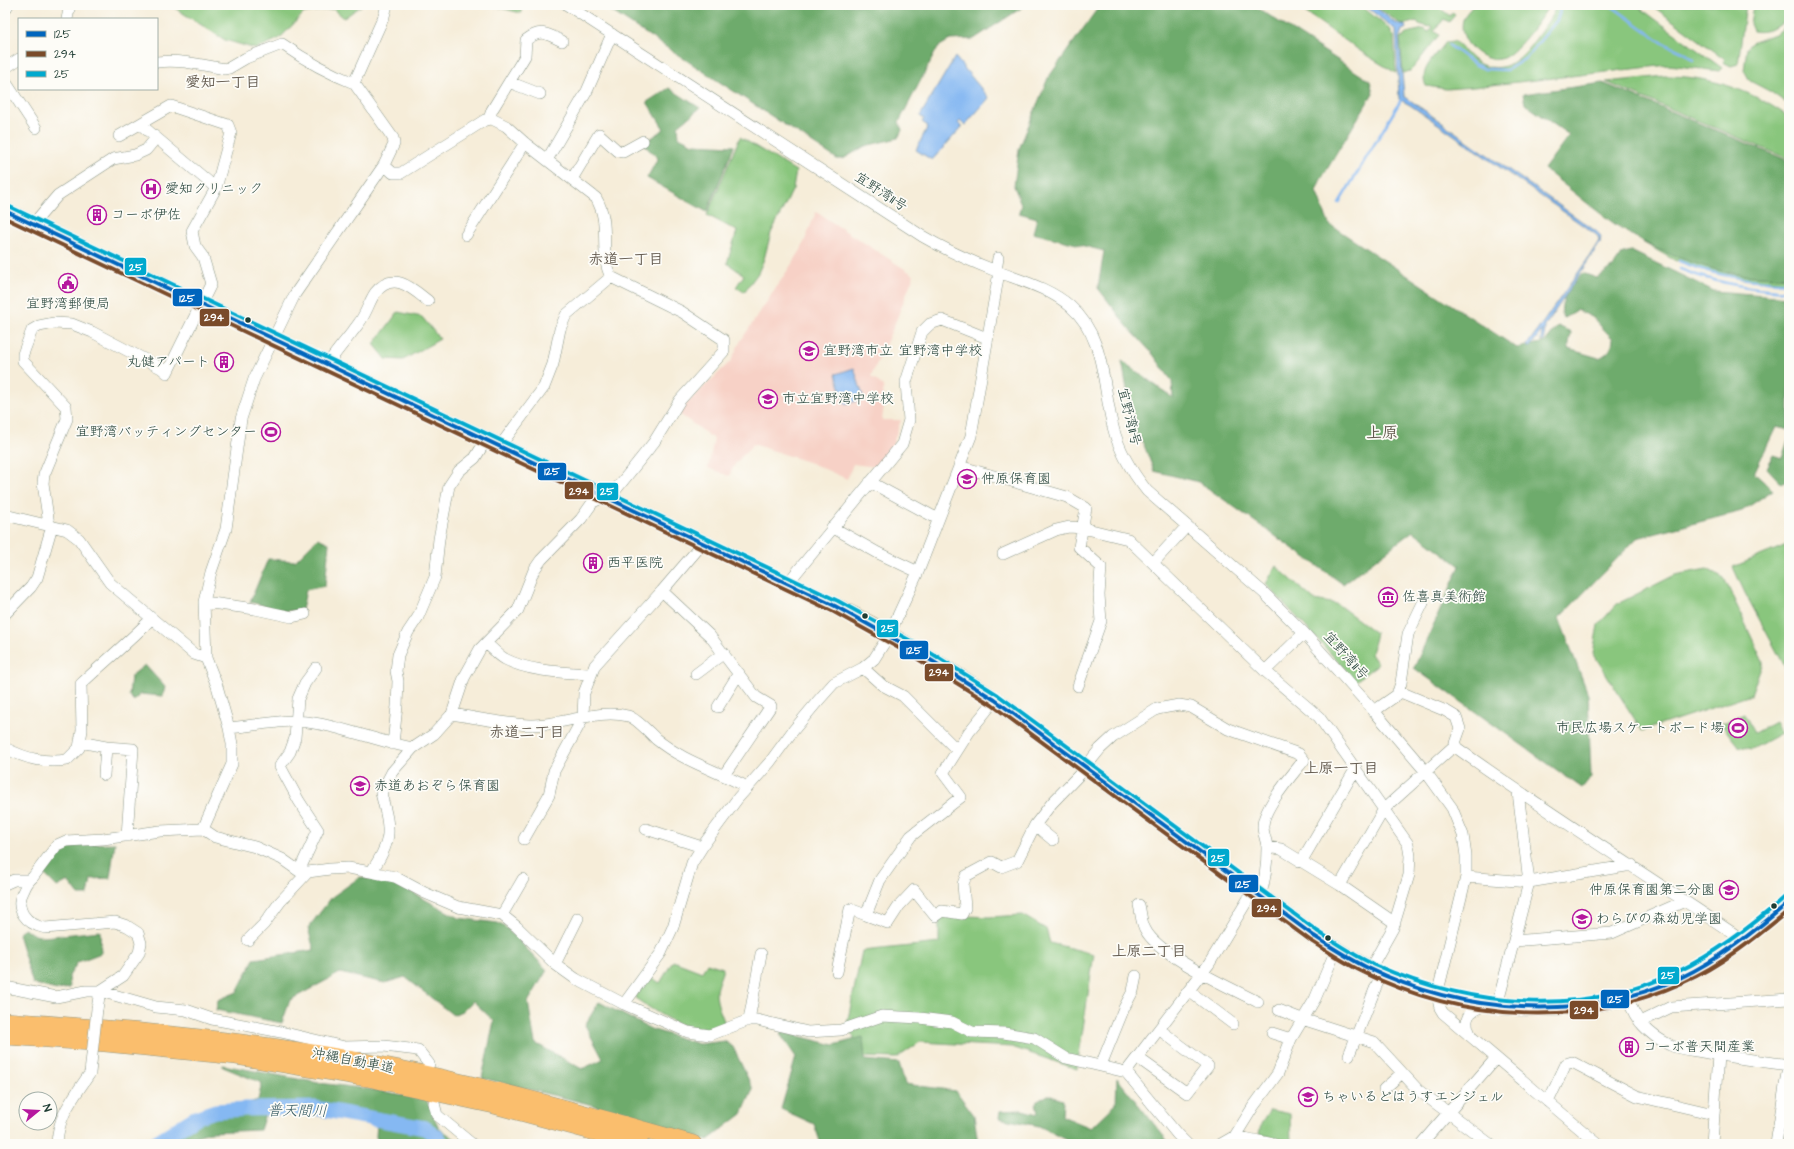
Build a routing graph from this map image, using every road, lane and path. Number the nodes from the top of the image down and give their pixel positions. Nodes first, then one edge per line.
1 (8, 5) edge
2 (69, 5) edge
3 (387, 5) edge
4 (567, 5) edge
5 (5, 10) edge
6 (68, 18) edge
7 (612, 34) junction
8 (562, 41) dead end
9 (18, 60) edge
10 (158, 62) edge
11 (5, 68) edge
12 (5, 81) edge
13 (509, 82) junction
14 (354, 83) junction
15 (540, 94) dead end
16 (489, 119) junction
17 (140, 124) junction
18 (36, 128) dead end
19 (119, 136) dead end
20 (156, 138) junction
21 (643, 141) dead end
22 (525, 143) junction
23 (548, 160) junction
24 (384, 165) junction
25 (572, 179) junction
26 (216, 188) junction
27 (5, 211) edge
28 (33, 224) junction
29 (466, 235) dead end
30 (998, 258) dead end
31 (998, 272) junction
32 (611, 277) junction
33 (428, 301) dead end
34 (201, 304) junction
35 (987, 338) junction
36 (273, 339) junction
37 (327, 365) junction
38 (493, 443) junction
39 (959, 466) junction
40 (870, 482) junction
41 (605, 497) junction
42 (5, 515) edge
43 (938, 519) junction
44 (51, 526) junction
45 (1187, 526) junction
46 (832, 527) junction
47 (1083, 528) junction
48 (703, 543) junction
49 (1003, 554) dead end
50 (1153, 563) junction
51 (918, 572) junction
52 (787, 584) junction
53 (662, 591) junction
54 (204, 602) junction
55 (1423, 603) dead end
56 (5, 614) edge
57 (305, 614) dead end
58 (151, 619) junction
59 (1304, 633) junction
60 (889, 635) junction
61 (486, 643) junction
62 (724, 653) junction
63 (206, 658) junction
64 (316, 668) dead end
65 (863, 668) junction
66 (1265, 671) junction
67 (739, 673) junction
68 (590, 674) junction
69 (696, 674) dead end
70 (1078, 686) dead end
71 (1398, 691) junction
72 (995, 700) junction
73 (718, 707) dead end
74 (1374, 711) junction
75 (452, 714) junction
76 (583, 718) junction
77 (296, 721) junction
78 (229, 728) junction
79 (80, 742) junction
80 (393, 744) junction
81 (1454, 746) junction
82 (106, 747) junction
83 (5, 748) edge
84 (413, 748) junction
85 (958, 750) junction
86 (1086, 767) junction
87 (1356, 768) junction
88 (1426, 772) junction
89 (104, 775) dead end
90 (724, 775) junction
91 (747, 787) junction
92 (1518, 792) junction
93 (1384, 809) junction
94 (1035, 825) junction
95 (203, 829) junction
96 (646, 830) dead end
97 (128, 836) junction
98 (524, 840) dead end
99 (1053, 840) dead end
100 (702, 847) junction
101 (1267, 847) junction
102 (1301, 862) junction
103 (1632, 865) junction
104 (304, 872) junction
105 (371, 872) junction
106 (1466, 877) junction
107 (523, 879) dead end
108 (29, 880) junction
109 (1529, 882) junction
110 (5, 884) edge
111 (1340, 885) junction
112 (1256, 894) junction
113 (1685, 901) junction
114 (1789, 902) edge
115 (1139, 905) dead end
116 (502, 915) junction
117 (866, 915) junction
118 (578, 918) dead end
119 (1395, 923) junction
120 (248, 940) dead end
121 (1743, 940) junction
122 (1514, 941) junction
123 (1336, 950) junction
124 (761, 954) dead end
125 (555, 964) junction
126 (837, 972) dead end
127 (1203, 972) junction
128 (1136, 976) dead end
129 (1373, 977) junction
130 (5, 987) edge
131 (100, 991) junction
132 (1189, 991) junction
133 (1437, 995) junction
134 (1628, 996) junction
135 (1789, 999) edge
136 (1258, 1002) dead end
137 (624, 1004) junction
138 (1494, 1005) junction
139 (1279, 1010) dead end
140 (1302, 1019) junction
141 (749, 1020) junction
142 (5, 1021) edge
143 (1640, 1022) junction
144 (1234, 1024) dead end
145 (1160, 1030) junction
146 (1272, 1033) dead end
147 (5, 1036) edge
148 (1356, 1036) junction
149 (1471, 1037) junction
150 (1291, 1039) junction
151 (1349, 1055) dead end
152 (1718, 1055) junction
153 (1138, 1058) junction
154 (1496, 1058) junction
155 (1789, 1063) edge
156 (429, 1064) dead end
157 (1101, 1065) junction
158 (1126, 1072) junction
159 (1402, 1073) junction
160 (1384, 1090) dead end
161 (434, 1102) dead end
162 (1548, 1102) junction
163 (1449, 1113) junction
164 (1714, 1114) junction
165 (1234, 1140) edge
166 (57, 1144) edge
167 (472, 1144) edge
168 (640, 1144) edge
169 (693, 1144) edge
170 (1187, 1144) edge
171 (1221, 1144) edge
172 (1273, 1144) edge
173 (1421, 1144) edge
174 (1490, 1144) edge
175 (1598, 1144) edge
176 (1712, 1144) edge
177 (1776, 1144) edge

1 - 5 street
2 - 6 street
3 - 14 street
4 - 7 street, 宜野湾11号
7 - 23 street
7 - 31 street, 宜野湾11号
8 - 13 street
9 - 11 street
10 - 14 street
12 - 18 street
13 - 15 street
13 - 16 street
14 - 24 street
16 - 22 street
16 - 24 street
17 - 19 street
17 - 20 street
17 - 26 street
20 - 26 street
20 - 28 street
21 - 25 street
22 - 23 street
22 - 29 street
23 - 25 street
24 - 36 street
25 - 32 street
26 - 34 street
27 - 28 highway
28 - 34 highway
30 - 31 street
31 - 35 street
31 - 45 street, 宜野湾11号
32 - 38 street
32 - 41 street
33 - 37 street
34 - 36 highway
34 - 44 street
35 - 39 street
35 - 40 street
36 - 37 highway
36 - 54 street
37 - 38 highway
38 - 41 highway
38 - 80 street
39 - 43 street
39 - 47 street
40 - 43 street
40 - 46 street
41 - 48 highway
41 - 61 street
42 - 44 street
43 - 51 street
44 - 56 street
44 - 58 street
45 - 50 street
45 - 59 street, 宜野湾11号
46 - 51 street
46 - 52 street
47 - 49 street
47 - 50 street
47 - 70 street
48 - 52 highway
48 - 53 street
50 - 66 street
51 - 60 street
52 - 60 highway
53 - 62 street
53 - 68 street
54 - 57 street
54 - 63 street
55 - 71 street
58 - 63 street
58 - 79 street
59 - 66 street
59 - 74 street, 宜野湾11号
60 - 65 street
60 - 72 highway
61 - 68 street
61 - 75 street
62 - 67 street
62 - 69 street
63 - 78 street
64 - 77 street
65 - 85 street
65 - 91 street
66 - 87 street
67 - 73 street
67 - 90 street
68 - 76 street
71 - 74 street
71 - 81 street
72 - 85 street
72 - 86 highway
74 - 88 street, 宜野湾11号
75 - 76 street
75 - 84 street
76 - 90 street
76 - 98 street
77 - 78 street
77 - 80 street
77 - 104 street
78 - 95 street
79 - 82 street
79 - 83 street
80 - 84 street
81 - 88 street
81 - 92 street
82 - 89 street
82 - 97 street
84 - 105 street
85 - 117 street
86 - 94 street
86 - 101 street
86 - 112 highway
87 - 93 street
87 - 102 street
88 - 93 street
88 - 106 street, 宜野湾11号
90 - 91 street
91 - 100 street
92 - 103 street
92 - 109 street
93 - 111 street
93 - 119 street
94 - 99 street
94 - 117 street
95 - 97 street
95 - 104 street
96 - 100 street
97 - 108 street
100 - 137 street
101 - 102 street
101 - 112 street
102 - 111 street
103 - 109 street
103 - 113 street
104 - 105 street
104 - 120 street
105 - 116 street
106 - 109 street
106 - 133 street, 宜野湾11号
107 - 116 street
108 - 110 street
108 - 131 street
109 - 122 street
111 - 119 street
112 - 123 highway
112 - 127 street
113 - 121 street
113 - 122 street
114 - 121 highway
115 - 127 street
116 - 125 street
117 - 126 street
118 - 125 street
119 - 129 street
121 - 134 highway
122 - 138 street
123 - 129 highway
123 - 140 street
124 - 141 street
125 - 137 street
127 - 132 street
127 - 136 street
128 - 157 street
129 - 133 highway
129 - 148 street
130 - 131 street
131 - 156 street
131 - 166 street, bridge
132 - 144 street
132 - 145 street
133 - 138 highway
133 - 149 street
134 - 138 highway
134 - 143 street
135 - 143 street
137 - 141 street
138 - 149 street
139 - 140 street
140 - 148 street
140 - 150 street
141 - 157 street
142 - 169 highway, 沖縄自動車道
143 - 152 street
145 - 153 street
145 - 153 street
146 - 150 street
147 - 168 highway, 沖縄自動車道
148 - 151 street
148 - 159 street
149 - 154 street
150 - 165 street
152 - 155 street
152 - 164 street
153 - 158 street
154 - 162 street
154 - 163 street
155 - 177 street
157 - 158 street
158 - 170 street
159 - 160 street
159 - 163 street
161 - 167 street
162 - 164 street
162 - 175 street
163 - 173 street
163 - 174 street
164 - 176 street
165 - 171 street
165 - 172 street

